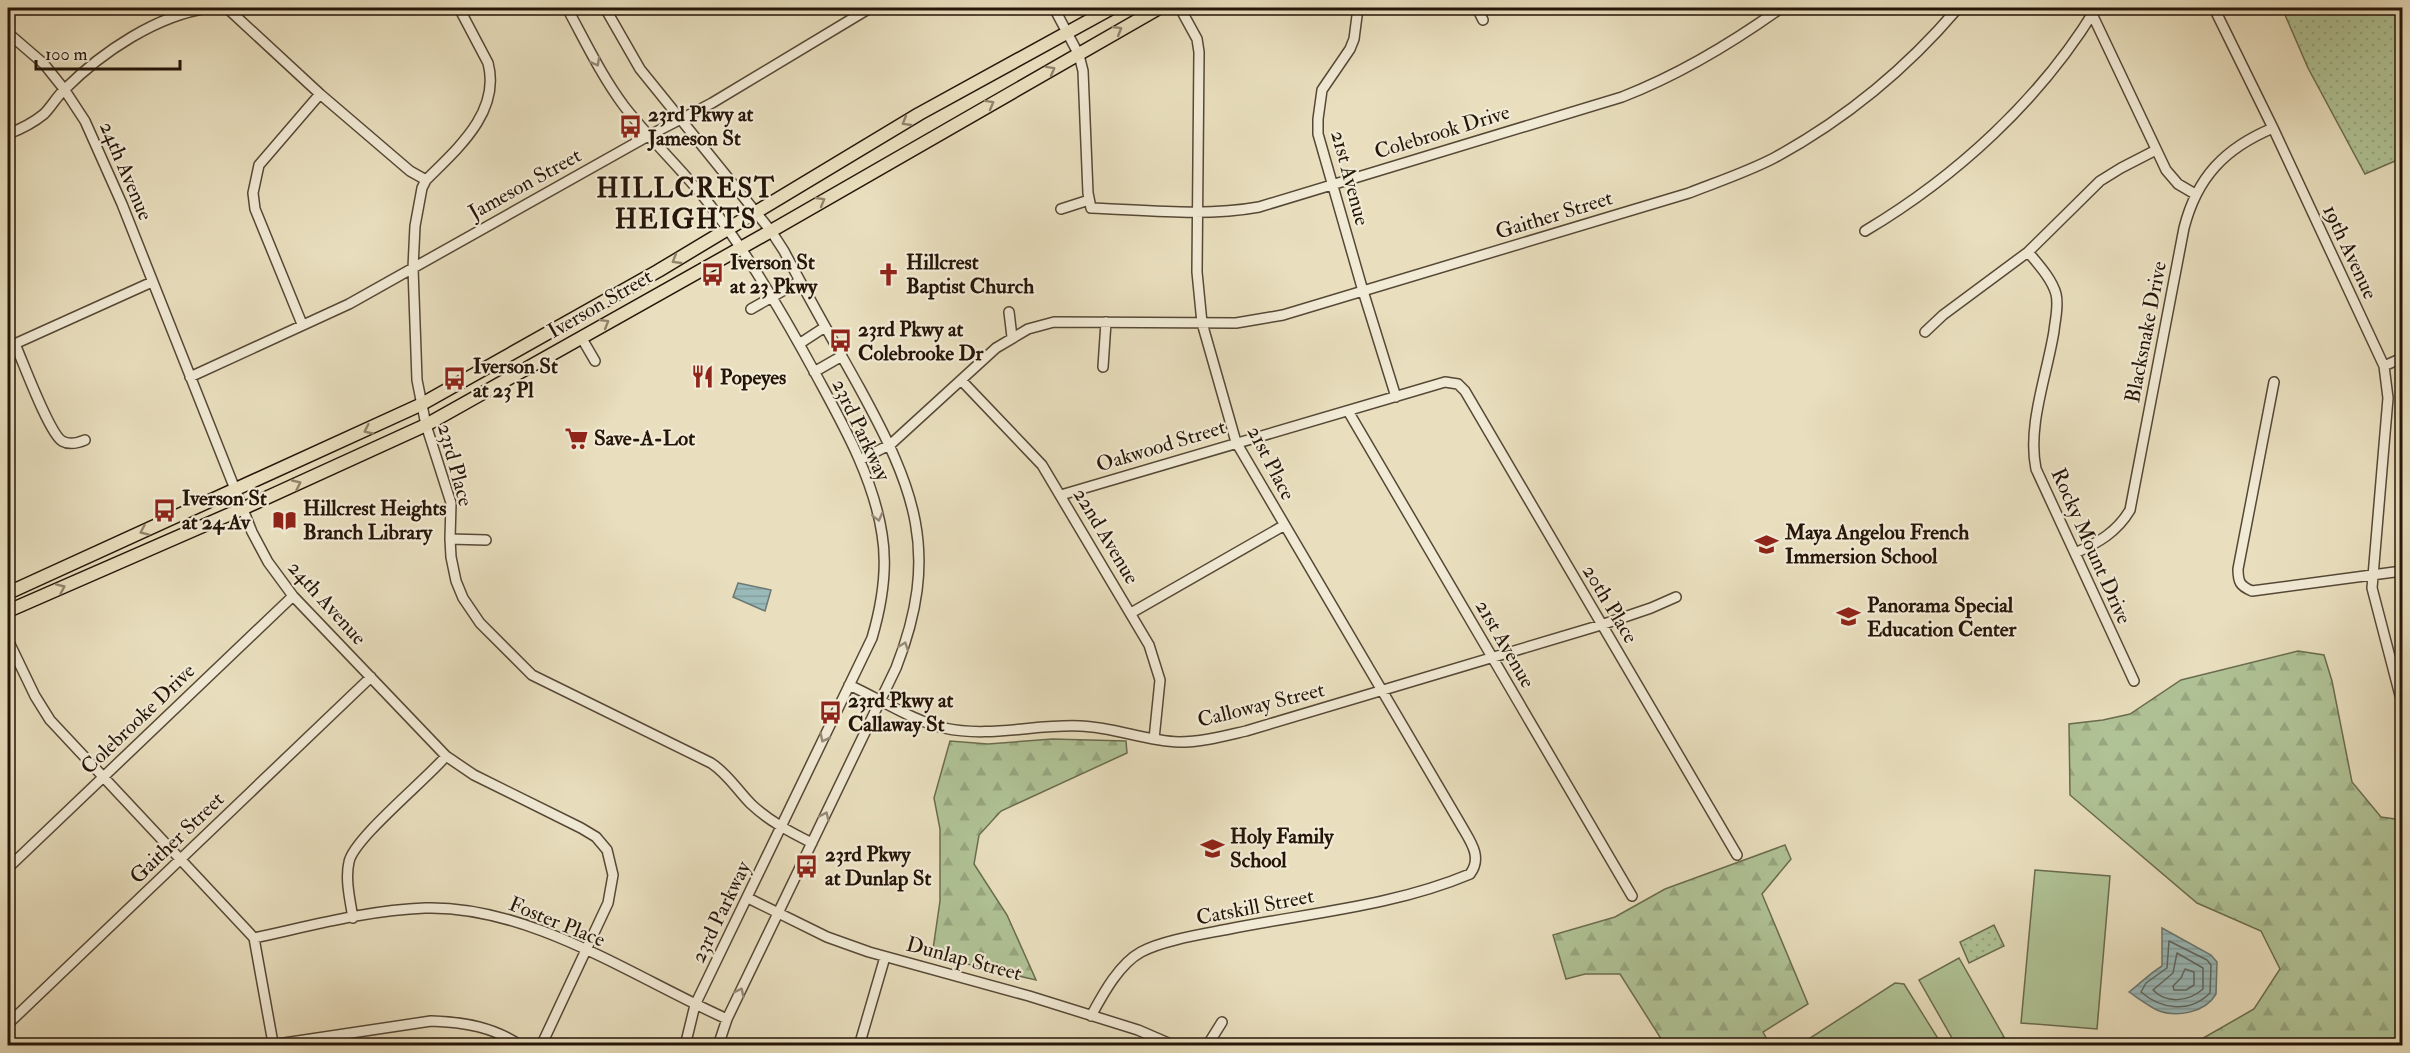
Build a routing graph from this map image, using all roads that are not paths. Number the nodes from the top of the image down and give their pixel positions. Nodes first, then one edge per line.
1 (209, 8) edge
2 (227, 8) edge
3 (459, 8) edge
4 (605, 8) edge
5 (870, 8) edge
6 (1054, 8) edge
7 (1112, 8) edge
8 (1159, 8) edge
9 (1180, 8) edge
10 (1358, 8) edge
11 (1477, 8) edge
12 (1781, 8) edge
13 (1958, 8) edge
14 (2214, 8) edge
15 (569, 9) edge
16 (2094, 11) edge
17 (1483, 20) dead end
18 (1066, 31) junction
19 (8, 33) edge
20 (1078, 55) junction
21 (64, 89) junction
22 (320, 94) junction
23 (681, 119) junction
24 (2273, 128) junction
25 (8, 134) edge
26 (648, 136) junction
27 (2156, 150) junction
28 (426, 180) junction
29 (1331, 184) junction
30 (2195, 194) junction
31 (1090, 204) junction
32 (1061, 209) dead end
33 (756, 212) junction
34 (1197, 212) junction
35 (726, 229) junction
36 (771, 231) junction
37 (1865, 231) dead end
38 (740, 246) junction
39 (2028, 252) junction
40 (413, 268) junction
41 (800, 281) junction
42 (152, 282) junction
43 (1363, 291) junction
44 (772, 297) junction
45 (751, 309) dead end
46 (1009, 312) dead end
47 (1106, 322) junction
48 (1202, 323) junction
49 (302, 324) junction
50 (825, 327) junction
51 (1925, 332) dead end
52 (581, 337) junction
53 (1012, 338) junction
54 (799, 344) junction
55 (11, 346) edge
56 (842, 356) junction
57 (2403, 358) edge
58 (595, 361) dead end
59 (2384, 366) junction
60 (1103, 367) dead end
61 (814, 372) junction
62 (190, 376) junction
63 (961, 380) junction
64 (1445, 382) joint
65 (2274, 382) dead end
66 (1396, 397) junction
67 (420, 405) junction
68 (1347, 411) junction
69 (426, 424) junction
70 (85, 440) dead end
71 (1236, 442) junction
72 (891, 444) junction
73 (860, 460) junction
74 (236, 490) junction
75 (1061, 495) junction
76 (244, 508) junction
77 (1283, 526) junction
78 (450, 539) junction
79 (486, 540) dead end
80 (2075, 553) junction
81 (2403, 570) edge
82 (2372, 574) junction
83 (8, 593) edge
84 (293, 596) junction
85 (1676, 597) dead end
86 (8, 611) edge
87 (1131, 613) junction
88 (1601, 625) junction
89 (8, 640) edge
90 (1492, 658) junction
91 (371, 677) junction
92 (2134, 681) dead end
93 (849, 685) junction
94 (1383, 690) junction
95 (882, 699) junction
96 (2403, 703) edge
97 (1154, 739) junction
98 (446, 756) junction
99 (103, 778) junction
100 (781, 828) junction
101 (812, 843) junction
102 (1737, 855) dead end
103 (181, 858) junction
104 (8, 868) edge
105 (1455, 879) joint
106 (1632, 896) dead end
107 (748, 898) junction
108 (778, 913) junction
109 (353, 918) junction
110 (254, 938) junction
111 (585, 951) junction
112 (885, 957) junction
113 (695, 1005) junction
114 (1091, 1016) junction
115 (727, 1019) junction
116 (1222, 1022) dead end
117 (8, 1024) edge
118 (268, 1044) edge
119 (521, 1046) edge
120 (541, 1046) edge
121 (685, 1046) edge
122 (718, 1046) edge
123 (860, 1046) edge
124 (1174, 1046) edge
125 (1207, 1046) edge

1 - 21 street
2 - 22 street
3 - 28 street, 23rd Place
4 - 23 street, 23rd Parkway
5 - 23 street, Jameson Street
6 - 18 street
7 - 18 main road, Iverson Street
20 -> 8 main road, Iverson Street
9 - 34 street, 21st Place
10 - 29 street, 21st Avenue
11 - 17 street
12 - 29 street, Colebrook Drive
13 - 43 street, Gaither Street
14 - 24 street, 19th Avenue
15 -> 26 street, 23rd Parkway
16 - 27 street
16 - 37 street
18 - 20 street
18 -> 33 main road, Iverson Street
19 - 21 street, 24th Avenue
20 - 31 street
36 -> 20 main road, Iverson Street
21 - 25 street
21 - 42 street, 24th Avenue
22 - 28 street
22 - 49 street
23 - 26 street, Jameson Street
23 - 33 street, 23rd Parkway
24 - 30 street, Blacksnake Drive
24 - 59 street, 19th Avenue
26 - 35 street, 23rd Parkway
26 - 40 street, Jameson Street
27 - 30 street
27 - 39 street
28 - 40 street, 23rd Place
29 - 34 street, Colebrook Drive
29 - 43 street, 21st Avenue
30 - 80 street, Blacksnake Drive
31 - 32 street, Colebrook Drive
31 - 34 street, Colebrook Drive
33 - 35 main road, Iverson Street
33 - 36 street, 23rd Parkway
34 - 48 street, 21st Place
35 - 38 street, 23rd Parkway
35 -> 67 main road, Iverson Street
36 - 38 main road, Iverson Street
36 - 41 street, 23rd Parkway
38 - 44 street, 23rd Parkway
52 -> 38 main road, Iverson Street
39 - 51 street
39 - 80 street, Rocky Mount Drive
40 - 49 street, Jameson Street
40 - 67 street, 23rd Place
41 - 44 street
41 - 50 street, 23rd Parkway
42 - 55 street
42 - 62 street, 24th Avenue
43 - 48 street, Gaither Street
43 - 66 street, 21st Avenue
44 - 45 street
44 - 54 street, 23rd Parkway
46 - 53 street
47 - 48 street, Gaither Street
47 - 53 street, Gaither Street
47 - 60 street
48 - 71 street, 21st Place
49 - 62 street, Jameson Street
50 - 54 street
50 - 56 street, 23rd Parkway
52 - 58 street
52 - 69 main road, Iverson Street
53 - 63 street, Gaither Street
54 - 61 street, 23rd Parkway
55 - 70 street
56 - 61 street
56 - 72 street, 23rd Parkway
57 - 59 street
59 - 82 street, 19th Avenue
61 - 73 street, 23rd Parkway
62 - 74 street, 24th Avenue
63 - 72 street, Gaither Street
63 - 75 street, 22nd Avenue
64 - 66 street, Oakwood Street
64 - 88 street, 20th Place
65 - 82 street
66 - 68 street, Oakwood Street
67 - 69 street, 23rd Place
67 -> 74 main road, Iverson Street
68 - 71 street, Oakwood Street
68 - 90 street, 21st Avenue
76 -> 69 main road, Iverson Street
69 - 78 street, 23rd Place
71 - 75 street, Oakwood Street
71 - 77 street, 21st Place
72 - 73 street, Gaither Street
95 -> 72 street, 23rd Parkway
73 -> 93 street, 23rd Parkway
74 - 76 street, 24th Avenue
74 -> 83 main road, Iverson Street
75 - 87 street, 22nd Avenue
76 - 84 street, 24th Avenue
86 -> 76 main road, Iverson Street
77 - 87 street
77 - 94 street, 21st Place
78 - 79 street
78 - 100 street, 23rd Place
80 - 92 street, Rocky Mount Drive
81 - 82 street
82 - 96 street, 19th Avenue
84 - 91 street, 24th Avenue
84 - 99 street, Colebrooke Drive
85 - 88 street, Calloway Street
87 - 97 street, 22nd Avenue
88 - 90 street, Calloway Street
88 - 102 street, 20th Place
89 - 99 street
90 - 94 street, Calloway Street
90 - 106 street, 21st Avenue
91 - 98 street, 24th Avenue
91 - 103 street, Gaither Street
93 - 95 street, Calloway Street
93 -> 100 street, 23rd Parkway
94 - 97 street, Calloway Street
94 - 105 street, 21st Place
95 - 97 street, Calloway Street
101 -> 95 street, 23rd Parkway
98 - 109 street
98 - 111 street, 24th Avenue
99 - 103 street
99 - 104 street, Colebrooke Drive
100 - 101 street, 23rd Place
100 - 107 street, 23rd Parkway
101 - 108 street, 23rd Parkway
103 - 110 street
103 - 117 street, Gaither Street
105 - 114 street, Catskill Street
107 - 108 street, Dunlap Street
107 - 113 street, 23rd Parkway
108 - 112 street, Dunlap Street
115 -> 108 street, 23rd Parkway
109 - 110 street, Foster Place
109 - 111 street, Foster Place
110 - 118 street
111 - 113 street, Foster Place
111 - 120 street, 24th Avenue
112 - 114 street, Dunlap Street
112 - 123 street
113 - 115 street, Foster Place
113 - 121 street, 23rd Parkway
114 - 124 street, Dunlap Street
115 - 122 street, 23rd Parkway
116 - 125 street
118 - 119 street

